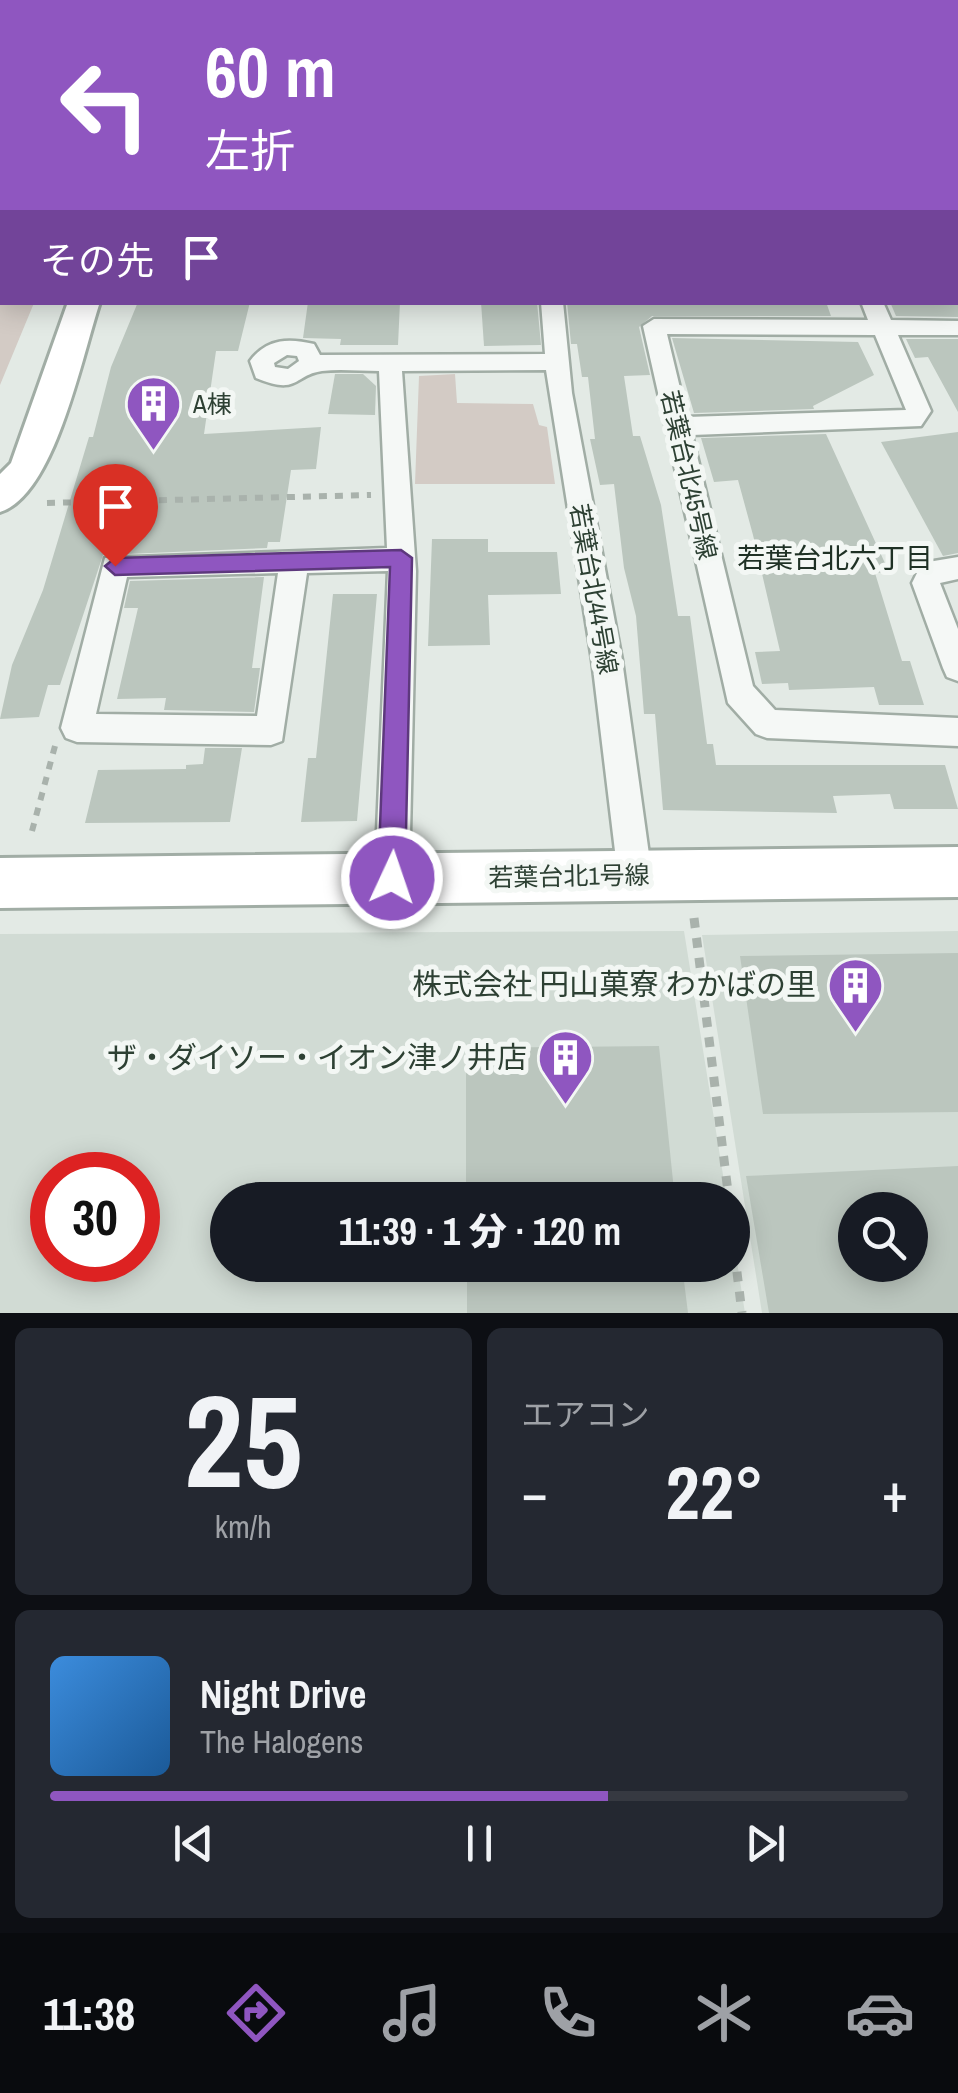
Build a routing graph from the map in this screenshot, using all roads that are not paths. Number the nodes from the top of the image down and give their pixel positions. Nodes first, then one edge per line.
1 (83, 305) edge
2 (552, 305) edge
3 (876, 316) edge
4 (958, 328) edge
5 (557, 362) junction
6 (311, 363) dead end
7 (390, 364) junction
8 (678, 426) junction
9 (0, 498) edge
10 (401, 558) junction
11 (294, 561) junction
12 (958, 568) edge
13 (958, 668) edge
14 (958, 732) edge
15 (958, 872) edge
16 (636, 876) junction
17 (392, 878) junction
18 (0, 883) edge

1 - 9 street
2 - 5 street, 若葉台北44号線
3 - 4 street, 若葉台北45号線
3 - 8 street, 若葉台北45号線
3 - 8 street
5 - 7 street
5 - 16 street, 若葉台北44号線
6 - 7 street
7 - 10 street
8 - 14 street, 若葉台北45号線
10 - 11 street
10 - 17 street
11 - 11 street
12 - 13 street
15 - 16 street, 若葉台北1号線
16 - 17 street, 若葉台北1号線
17 - 18 street, 若葉台北1号線

